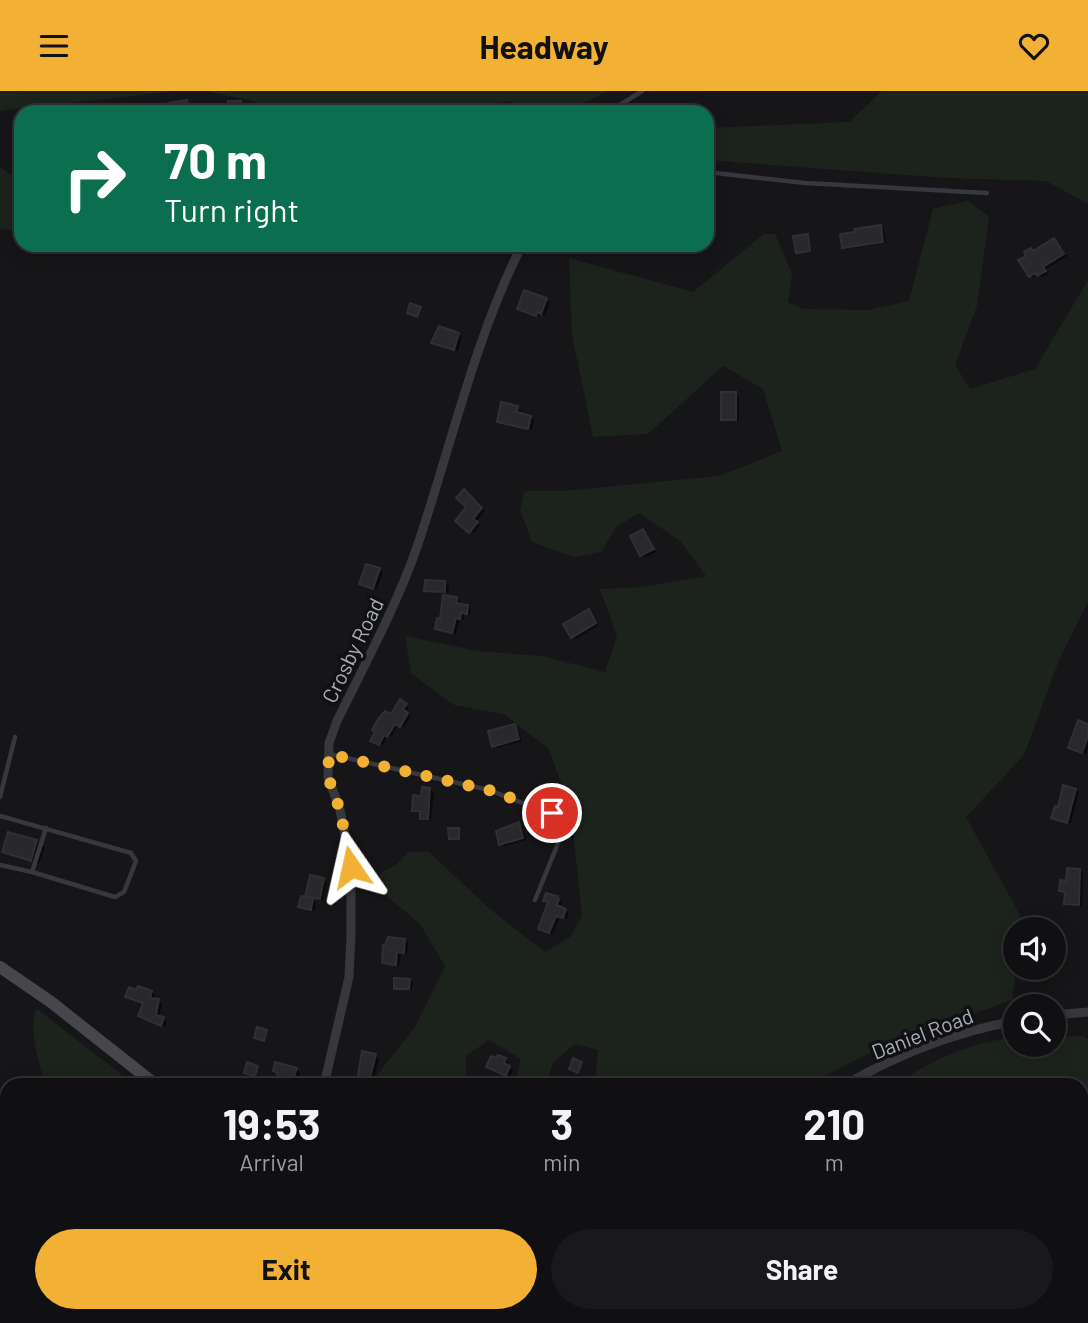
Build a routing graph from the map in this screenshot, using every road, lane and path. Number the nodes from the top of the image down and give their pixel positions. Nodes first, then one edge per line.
1 (642, 91) edge
2 (620, 105) edge
3 (714, 173) edge
4 (987, 193) dead end
5 (518, 252) edge
6 (15, 737) dead end
7 (329, 754) junction
8 (0, 797) edge
9 (0, 816) edge
10 (46, 828) junction
11 (0, 865) edge
12 (32, 872) junction
13 (535, 900) dead end
14 (0, 967) edge
15 (1088, 1012) edge
16 (1066, 1014) edge
17 (1003, 1024) edge
18 (147, 1078) edge
19 (326, 1078) edge
20 (858, 1078) edge

1 - 2 lane
3 - 4 lane
5 - 7 street, Crosby Road
6 - 8 lane
7 - 13 lane
7 - 19 street, Crosby Road
9 - 10 lane
10 - 12 lane
10 - 12 lane
11 - 12 lane
14 - 18 street
15 - 16 street
17 - 20 street, Daniel Road

